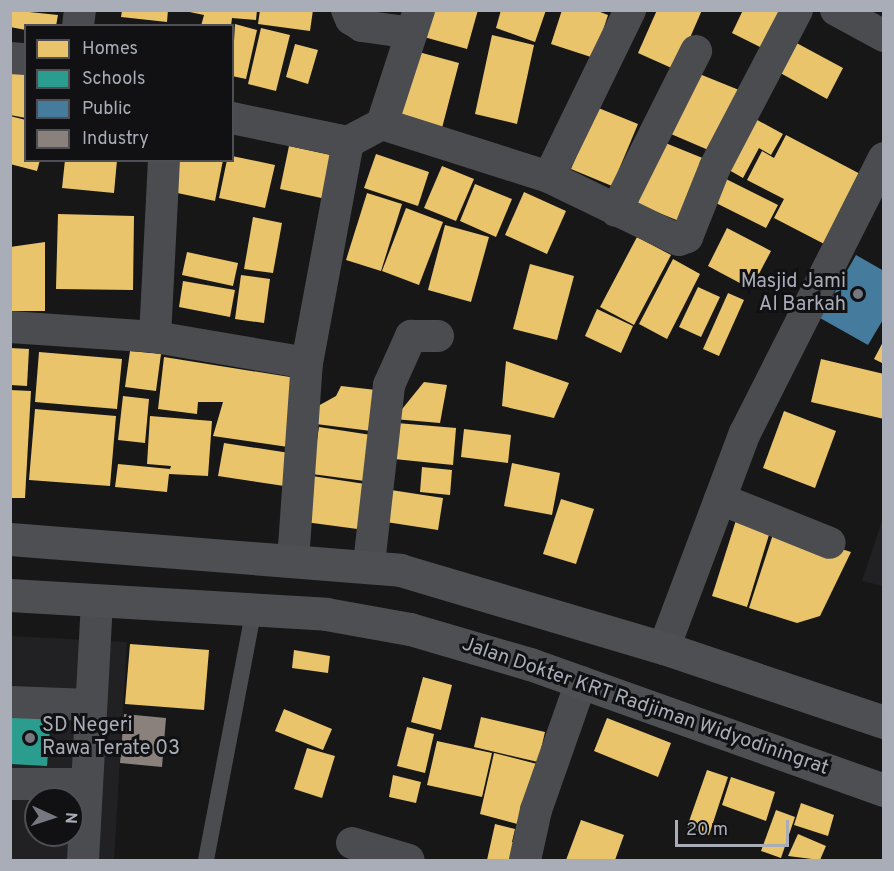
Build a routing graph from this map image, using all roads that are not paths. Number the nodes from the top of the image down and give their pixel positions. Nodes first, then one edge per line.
1 (347, 10) edge
2 (630, 10) edge
3 (797, 10) edge
4 (836, 10) edge
5 (416, 22) edge
6 (884, 36) edge
7 (696, 51) dead end
8 (234, 118) edge
9 (382, 124) junction
10 (348, 142) junction
11 (884, 158) edge
12 (164, 162) edge
13 (549, 177) junction
14 (616, 211) junction
15 (10, 327) edge
16 (438, 336) dead end
17 (155, 337) junction
18 (308, 363) junction
19 (720, 500) junction
20 (10, 539) edge
21 (830, 543) dead end
22 (293, 561) junction
23 (369, 564) junction
24 (10, 595) edge
25 (97, 600) junction
26 (254, 608) junction
27 (664, 648) junction
28 (581, 682) junction
29 (10, 702) edge
30 (90, 705) junction
31 (884, 722) edge
32 (10, 784) edge
33 (85, 784) junction
34 (884, 790) edge
35 (352, 843) dead end
36 (83, 861) edge
37 (206, 861) edge
38 (409, 861) edge
39 (525, 861) edge

1 - 5 street
2 - 13 street
3 - 14 street
4 - 6 street
5 - 9 street
7 - 14 street
8 - 10 street
9 - 10 street
9 - 13 street
10 - 18 street
11 - 19 street
12 - 17 street
13 - 14 street
15 - 17 street
16 - 23 street
17 - 18 street
18 - 22 street
19 - 21 street
19 - 27 street
20 - 22 main road
22 - 23 main road
23 - 27 main road
24 - 25 main road, Jalan Dokter KRT Radjiman Widyodiningrat
25 - 26 main road, Jalan Dokter KRT Radjiman Widyodiningrat
25 - 30 street
26 - 28 main road, Jalan Dokter KRT Radjiman Widyodiningrat
26 - 37 lane
27 - 31 main road
28 - 34 main road, Jalan Dokter KRT Radjiman Widyodiningrat
28 - 39 street
29 - 30 street
30 - 33 street
32 - 33 street
33 - 36 street
35 - 38 street

